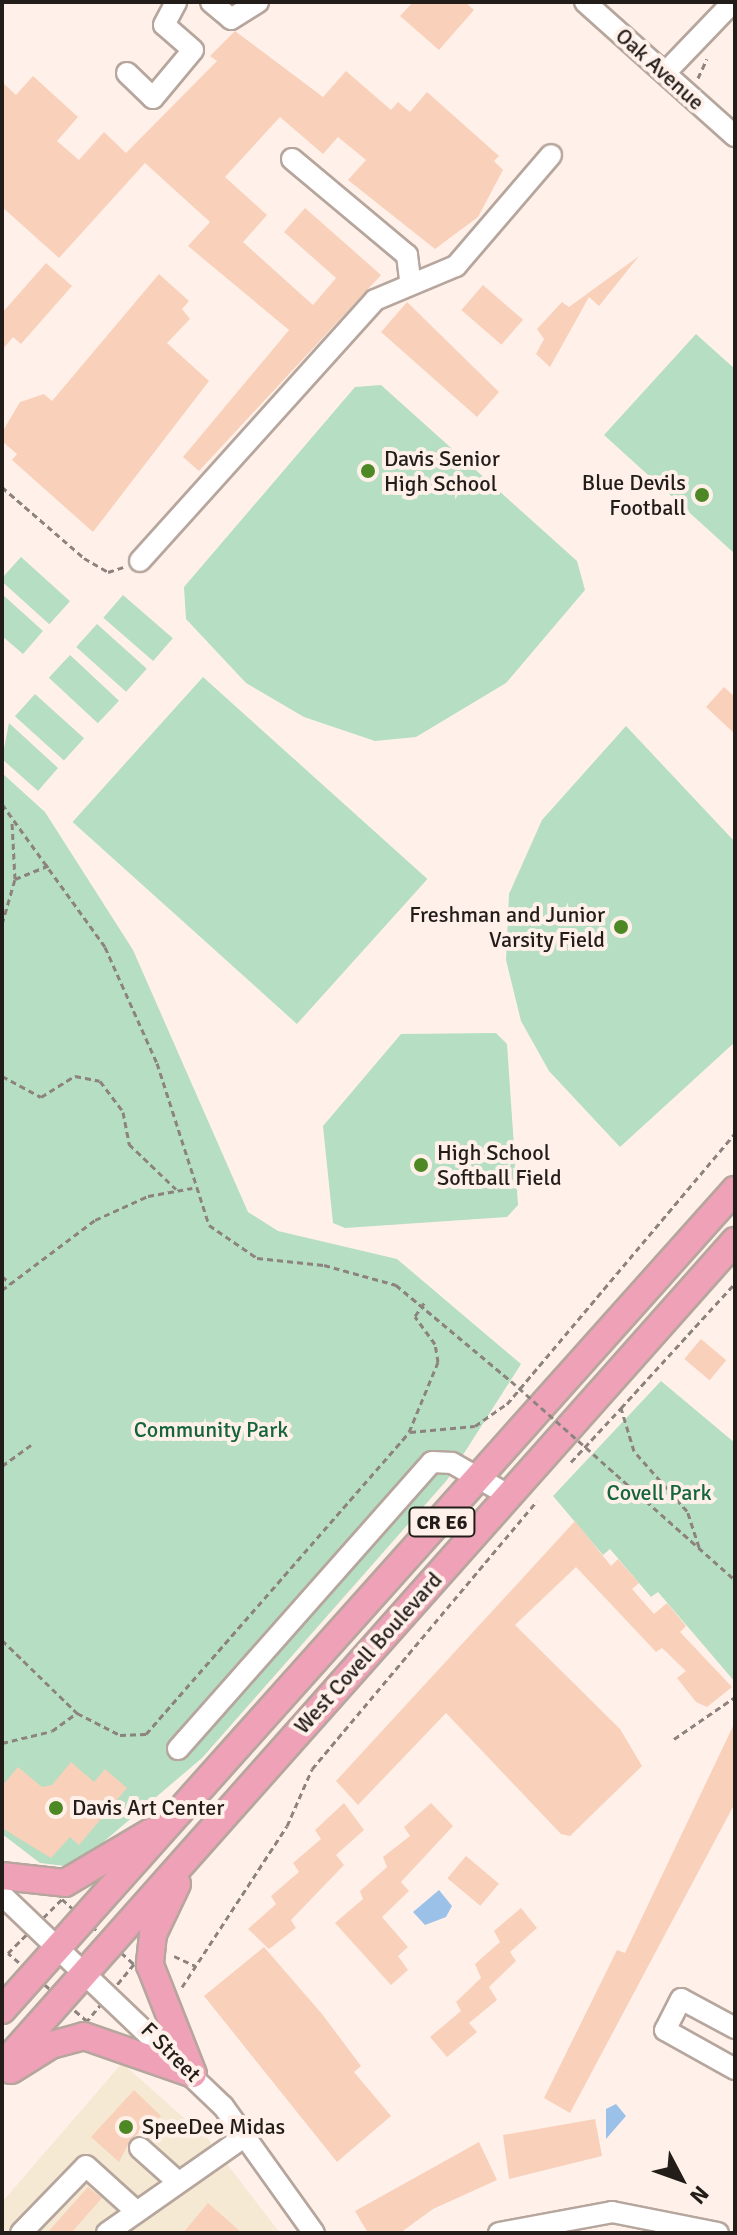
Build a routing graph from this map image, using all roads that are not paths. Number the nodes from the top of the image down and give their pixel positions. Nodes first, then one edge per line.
1 (176, 2) edge
2 (211, 2) edge
3 (258, 2) edge
4 (585, 2) edge
5 (733, 2) edge
6 (127, 73) dead end
7 (665, 73) junction
8 (735, 136) edge
9 (551, 155) dead end
10 (292, 159) dead end
11 (410, 281) junction
12 (140, 561) road end
13 (735, 1190) edge
14 (735, 1241) edge
15 (483, 1477) junction
16 (508, 1495) junction
17 (178, 1749) dead end
18 (184, 1810) junction
19 (205, 1838) junction
20 (2, 1876) edge
21 (2, 1895) edge
22 (61, 1947) junction
23 (86, 1969) junction
24 (2, 2010) edge
25 (735, 2028) edge
26 (2, 2066) edge
27 (735, 2069) edge
28 (193, 2074) junction
29 (2, 2077) edge
30 (247, 2135) junction
31 (140, 2148) dead end
32 (178, 2182) junction
33 (136, 2211) junction
34 (544, 2228) edge
35 (21, 2233) edge
36 (107, 2233) edge
37 (314, 2233) edge
38 (499, 2233) edge
39 (718, 2233) edge

1 - 6 street
2 - 3 street
4 - 7 street, Oak Avenue
5 - 7 street
7 - 8 street, Oak Avenue
9 - 11 street
10 - 11 street
11 - 12 street
13 - 15 main road, West Covell Boulevard / CR E6
14 - 16 main road, West Covell Boulevard / CR E6
15 - 16 street
15 - 17 street
15 - 18 main road, West Covell Boulevard / CR E6
16 - 19 main road, West Covell Boulevard / CR E6
18 - 20 main road
18 - 22 main road, West Covell Boulevard / CR E6
19 - 23 main road, West Covell Boulevard / CR E6
19 - 28 main road
21 - 22 street, F Street
22 - 23 street, F Street
22 - 24 main road, West Covell Boulevard / CR E6
23 - 26 main road, West Covell Boulevard / CR E6
23 - 28 street, F Street
25 - 27 street
28 - 29 main road
28 - 30 street, F Street
30 - 32 street
30 - 37 street, F Street
31 - 32 street
32 - 33 street
33 - 35 street
33 - 36 street
34 - 38 street
34 - 39 street

